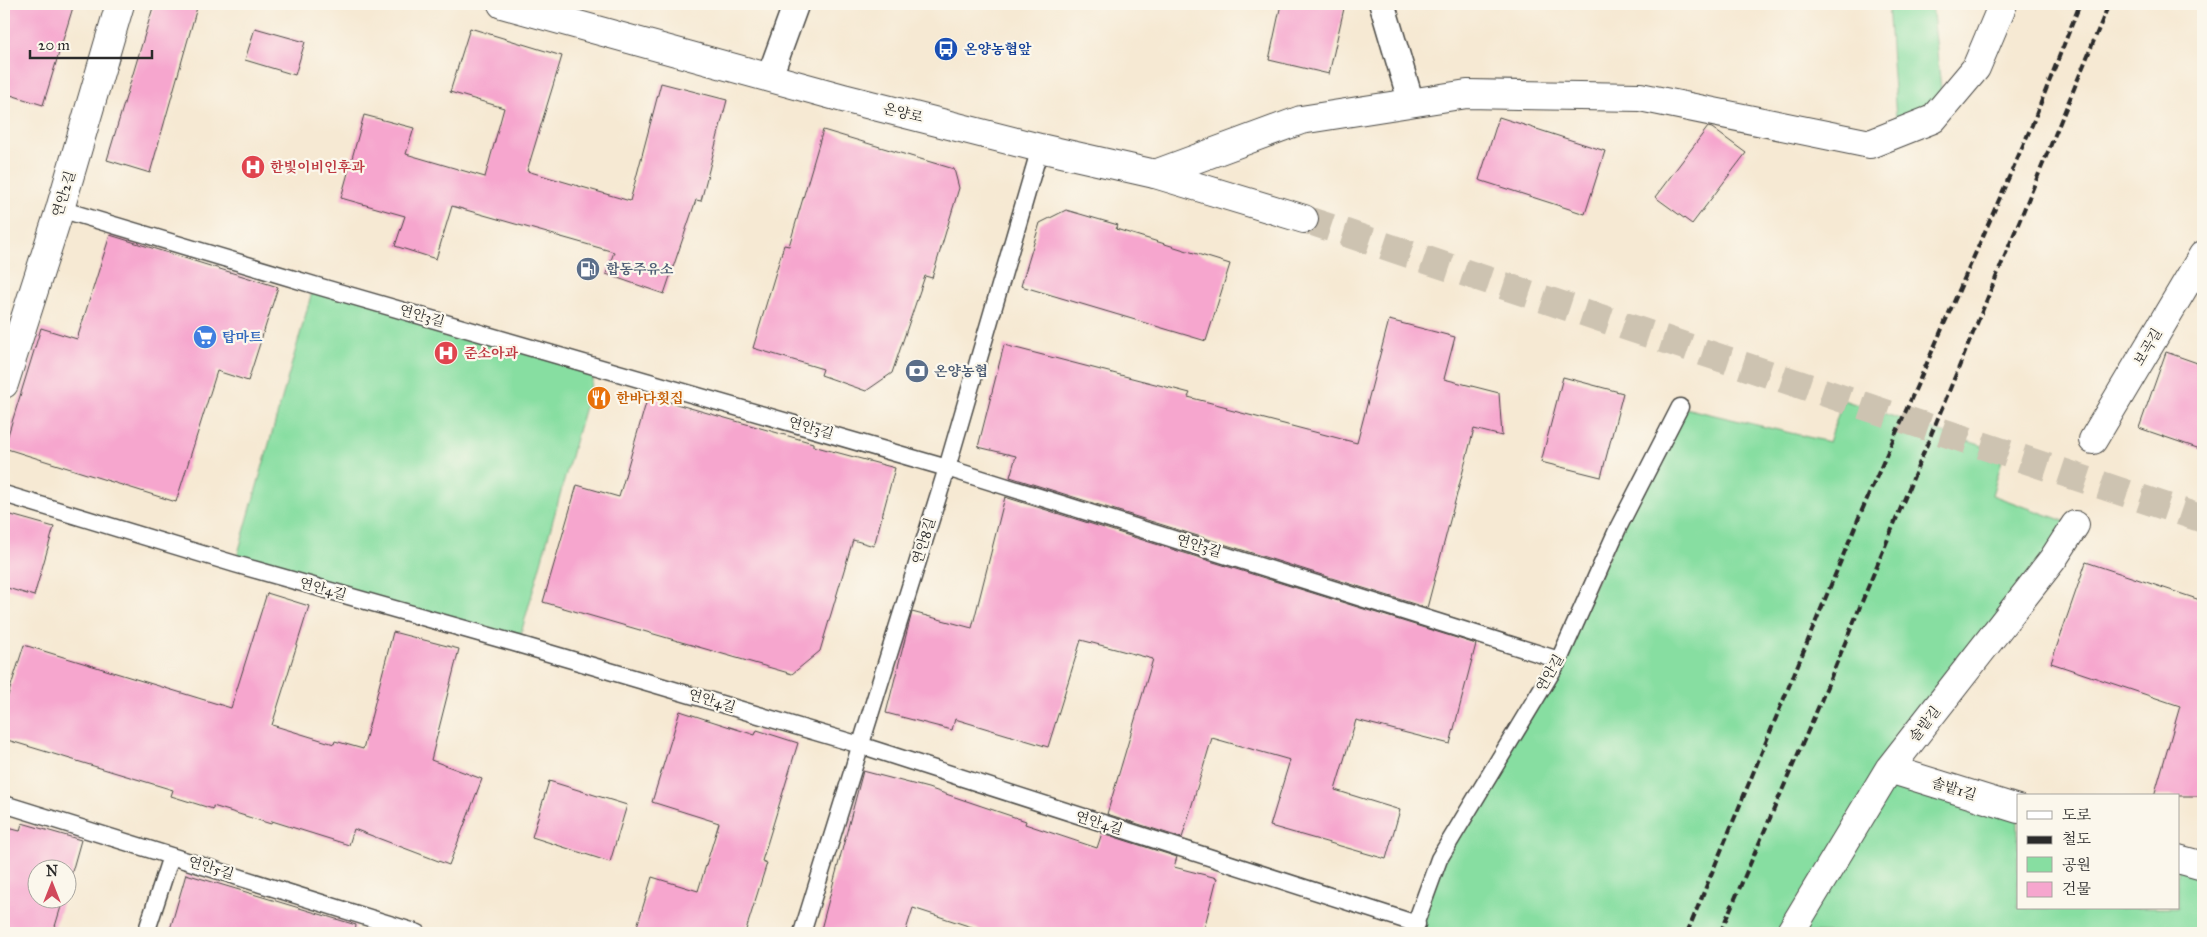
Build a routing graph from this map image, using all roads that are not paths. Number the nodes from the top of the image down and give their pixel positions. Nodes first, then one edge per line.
1 (120, 4) edge
2 (502, 4) edge
3 (796, 4) edge
4 (1382, 4) edge
5 (2003, 4) edge
6 (769, 78) junction
7 (1411, 102) junction
8 (1040, 148) junction
9 (1155, 174) junction
10 (60, 209) junction
11 (1304, 219) tunnel mouth
12 (2203, 255) edge
13 (4, 384) edge
14 (1680, 407) dead end
15 (2093, 440) dead end
16 (947, 468) junction
17 (4, 494) edge
18 (2075, 525) dead end
19 (1559, 660) junction
20 (860, 745) junction
21 (1889, 769) junction
22 (4, 804) edge
23 (2017, 809) edge
24 (171, 856) junction
25 (2180, 860) edge
26 (2203, 866) edge
27 (1414, 929) edge
28 (146, 933) edge
29 (418, 933) edge
30 (802, 933) edge
31 (1790, 933) edge

1 - 10 street, 연안2길
2 - 6 street, 온양로
3 - 6 street
4 - 7 street
5 - 7 street
6 - 8 street, 온양로
7 - 9 street
8 - 9 street, 온양로
8 - 16 lane, 연안8길
9 - 11 street, 온양로
10 - 13 street, 연안2길
10 - 16 lane, 연안3길
12 - 15 street, 보곡길
14 - 19 lane, 연안길
16 - 19 lane, 연안3길
16 - 20 lane, 연안8길
17 - 20 lane, 연안4길
18 - 21 street, 솔밭길
19 - 27 lane, 연안길
20 - 27 lane, 연안4길
20 - 30 lane, 연안8길
21 - 23 street, 솔밭1길
21 - 31 street, 솔밭길
22 - 24 lane, 연안5길
24 - 28 lane
24 - 29 lane, 연안5길
25 - 26 street

